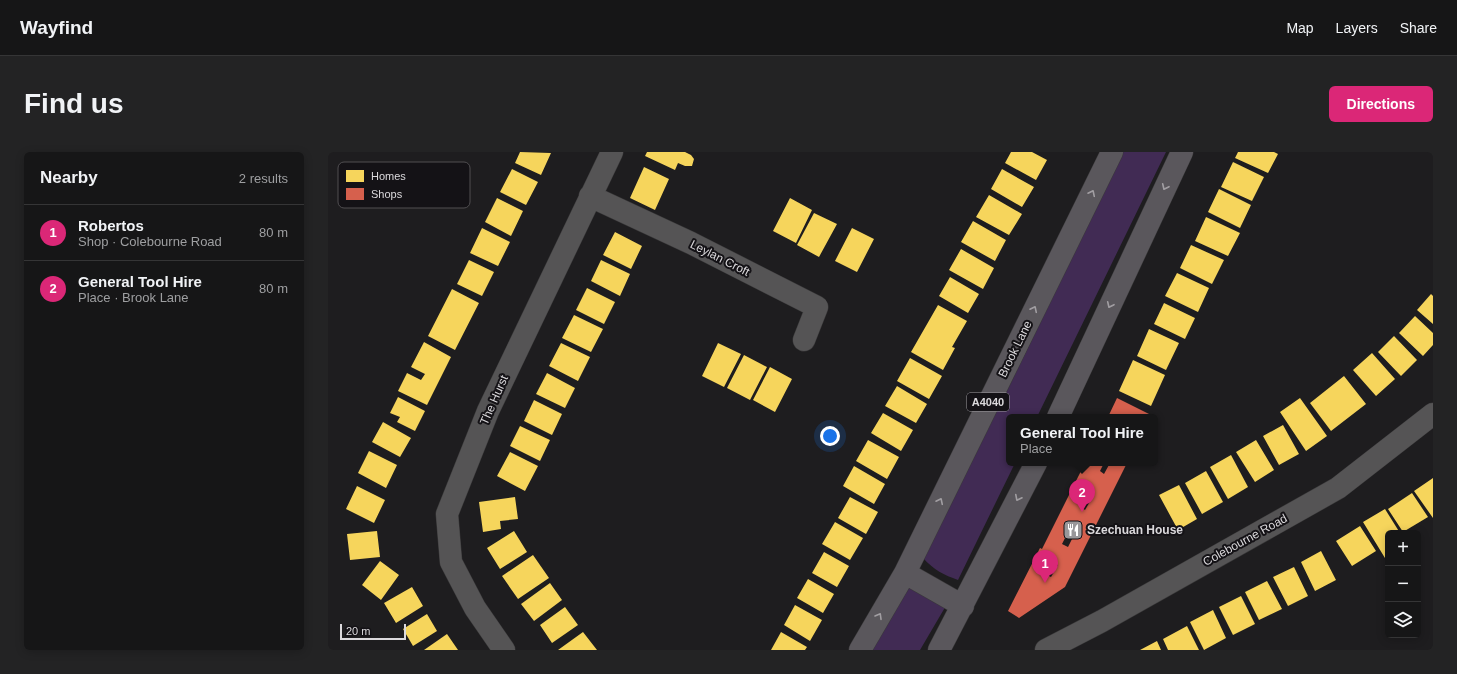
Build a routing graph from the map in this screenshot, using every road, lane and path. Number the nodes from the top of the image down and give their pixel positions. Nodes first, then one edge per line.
1 (612, 152) edge
2 (1112, 152) edge
3 (1182, 152) edge
4 (590, 196) junction
5 (804, 340) dead end
6 (1059, 414) edge
7 (1433, 414) edge
8 (1034, 466) edge
9 (905, 573) junction
10 (963, 606) junction
11 (943, 648) edge
12 (504, 650) edge
13 (860, 650) edge
14 (1046, 650) edge

1 - 4 street, The Hurst
9 -> 2 main road, Brook Lane / A4040
3 -> 6 main road
4 - 5 street, Leylan Croft
4 - 12 street, The Hurst
7 - 14 street, Colebourne Road
8 -> 10 main road
9 - 10 main road
13 -> 9 main road, Brook Lane / A4040
10 - 11 main road

